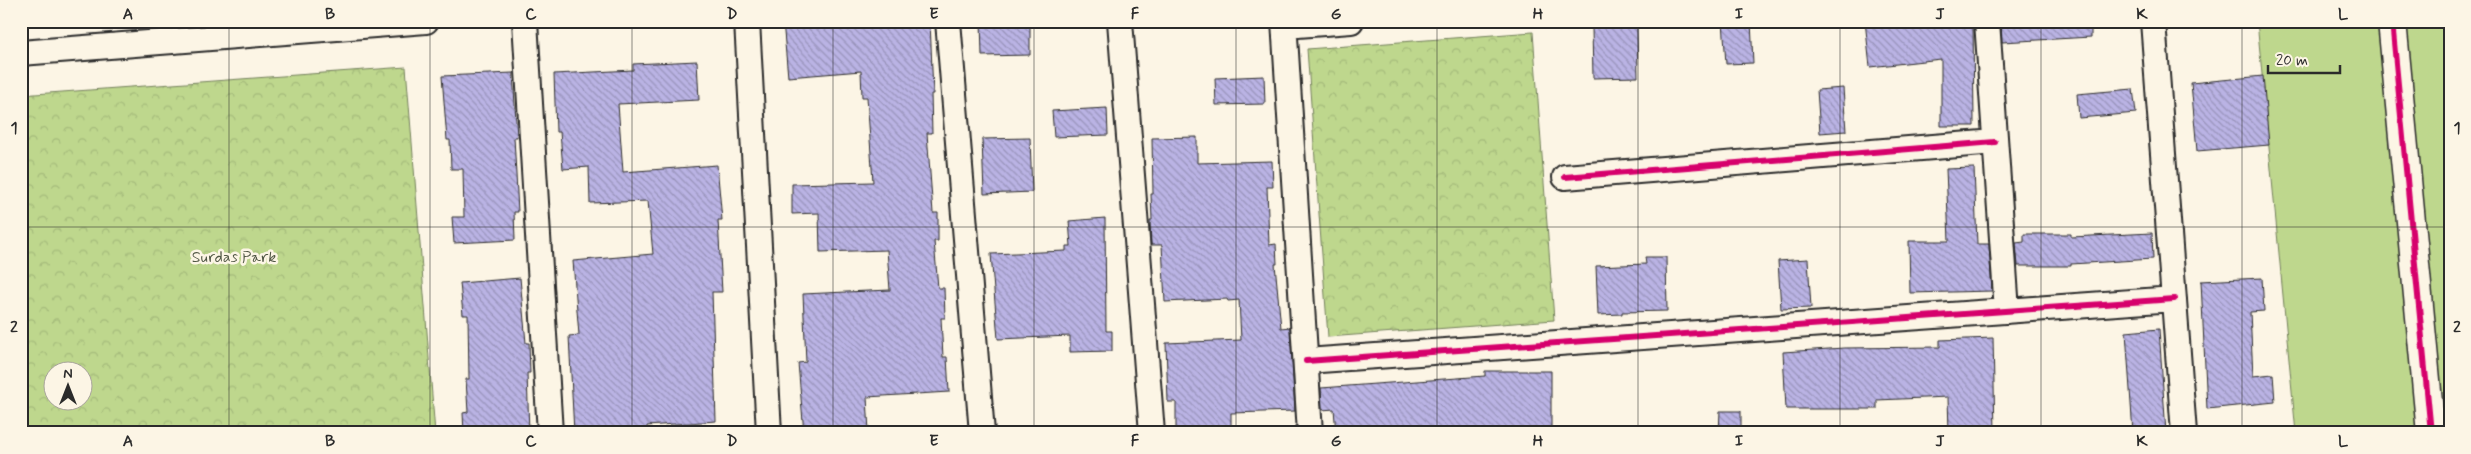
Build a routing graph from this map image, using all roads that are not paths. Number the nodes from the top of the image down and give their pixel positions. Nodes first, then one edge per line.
1 (426, 21) edge
2 (525, 21) edge
3 (747, 21) edge
4 (948, 21) edge
5 (1120, 21) edge
6 (1352, 21) edge
7 (1987, 21) edge
8 (2153, 21) edge
9 (2392, 21) edge
10 (1284, 24) edge
11 (21, 53) edge
12 (1995, 142) junction
13 (1565, 177) dead end
14 (2174, 299) junction
15 (2006, 311) junction
16 (1306, 361) junction
17 (550, 433) edge
18 (769, 433) edge
19 (982, 433) edge
20 (1152, 433) edge
21 (1310, 433) edge
22 (2184, 433) edge
23 (2431, 433) edge

1 - 11 street
2 - 17 street
3 - 18 street
4 - 19 street
5 - 20 street
6 - 10 street
7 - 12 street
8 - 14 street
9 - 23 street
10 - 16 street
12 - 13 street
12 - 15 street
14 - 15 street
14 - 22 street
15 - 16 street
16 - 21 street

